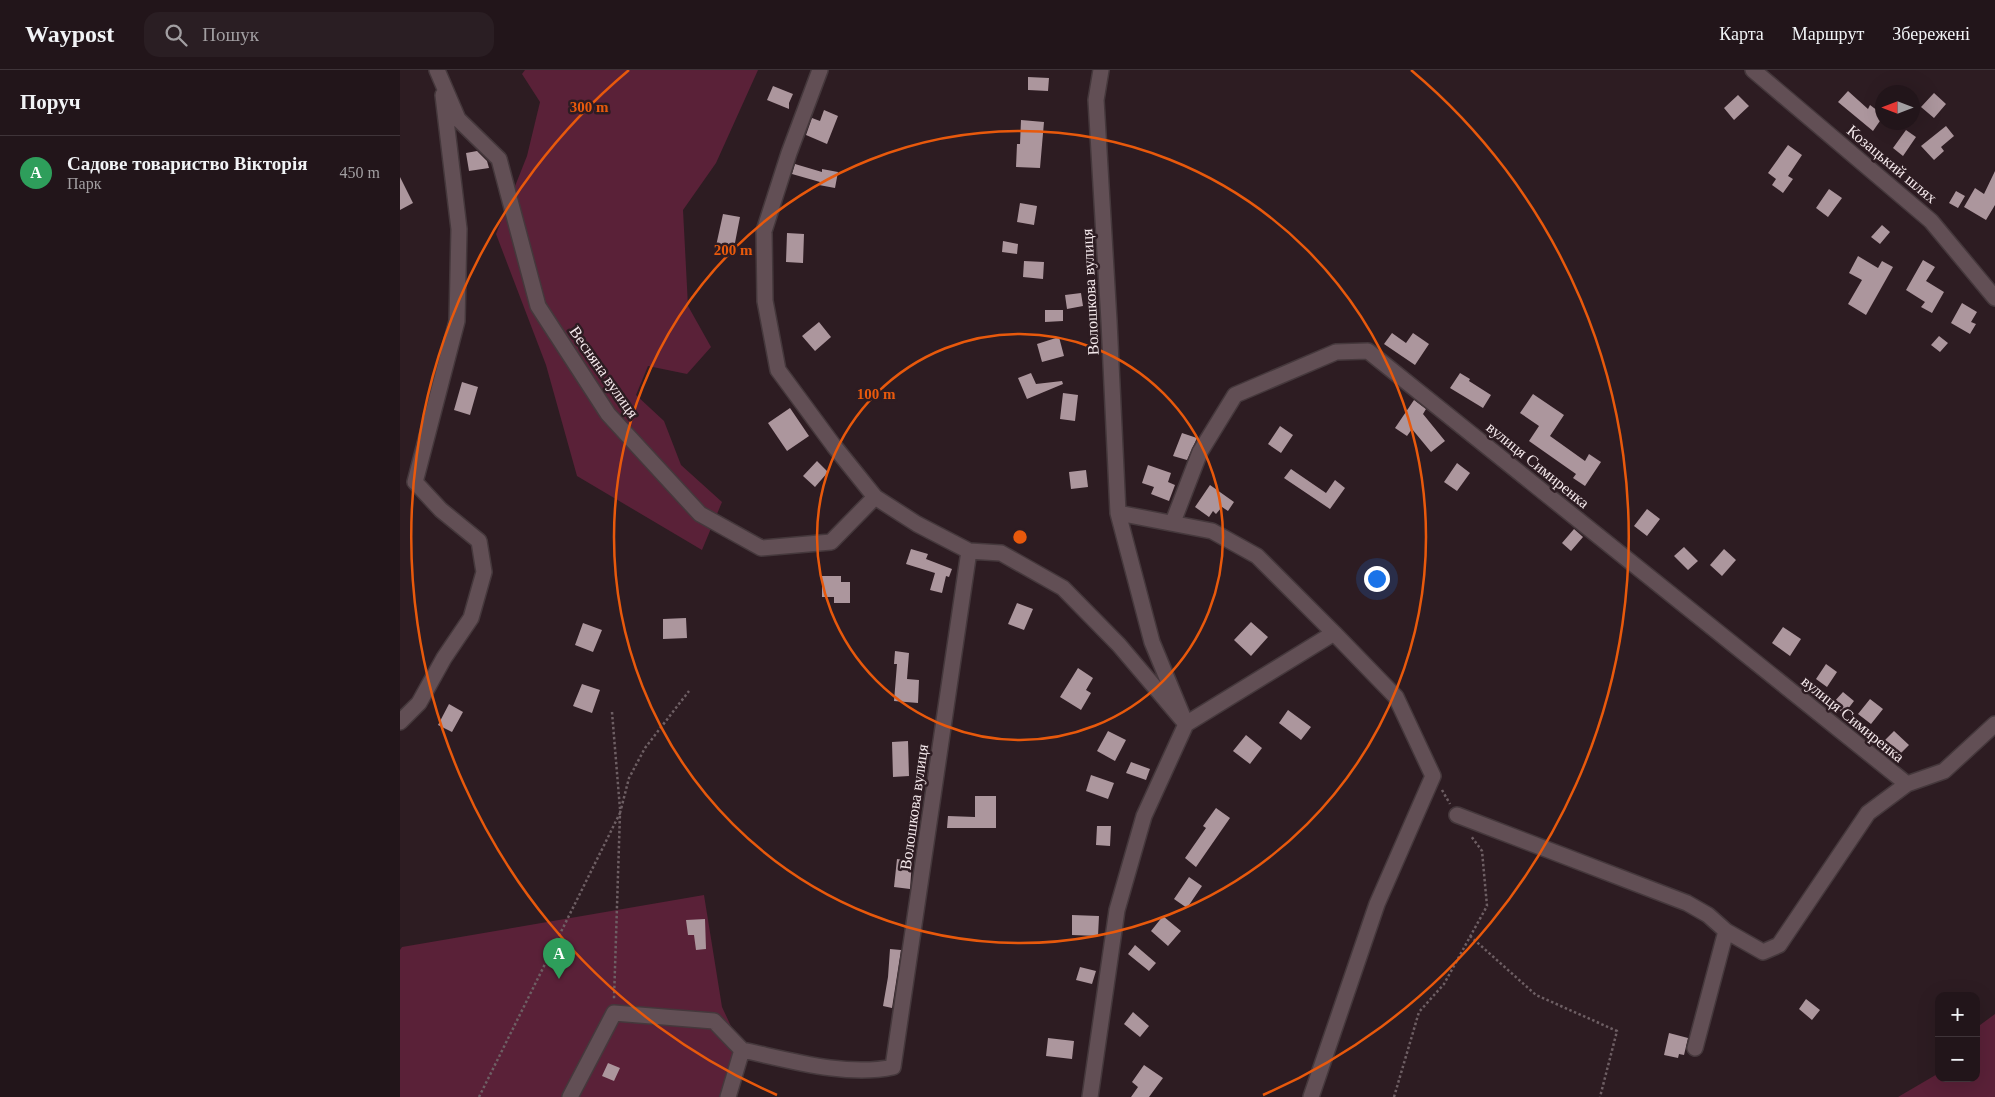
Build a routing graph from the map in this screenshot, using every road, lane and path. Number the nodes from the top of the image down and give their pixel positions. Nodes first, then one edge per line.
1 (820, 70) edge
2 (1101, 70) edge
3 (1753, 70) edge
4 (439, 74) edge
5 (1995, 298) edge
6 (875, 497) junction
7 (1118, 513) junction
8 (1173, 522) junction
9 (969, 551) junction
10 (1334, 633) junction
11 (689, 691) dead end
12 (612, 712) dead end
13 (400, 722) edge
14 (1186, 724) junction
15 (1995, 724) edge
16 (1433, 776) junction
17 (1907, 784) junction
18 (620, 813) junction
19 (1457, 815) junction
20 (1726, 931) junction
21 (1470, 936) junction
22 (614, 1013) junction
23 (1695, 1048) dead end
24 (742, 1050) junction
25 (479, 1097) edge
26 (570, 1097) edge
27 (728, 1097) edge
28 (1090, 1097) edge
29 (1311, 1097) edge
30 (1394, 1097) edge
31 (1600, 1097) edge

1 - 6 street
2 - 7 street, Волошкова вулиця
3 - 5 street, Козацький шлях
4 - 6 street, Весняна вулиця
4 - 13 street, Весняна вулиця
6 - 9 street
7 - 8 street
7 - 14 street, Волошкова вулиця
8 - 10 street
8 - 17 street, вулиця Симиренка
9 - 14 street
9 - 24 street, Волошкова вулиця
10 - 14 street
10 - 16 street
11 - 18 path
12 - 18 path
14 - 28 street
15 - 17 street, вулиця Симиренка
16 - 19 path
16 - 29 street
17 - 20 street, вулиця Симиренка
18 - 22 path
18 - 25 path
19 - 20 street
19 - 21 path
20 - 23 street
21 - 30 path
21 - 31 path
22 - 24 street
22 - 26 street
24 - 27 street

